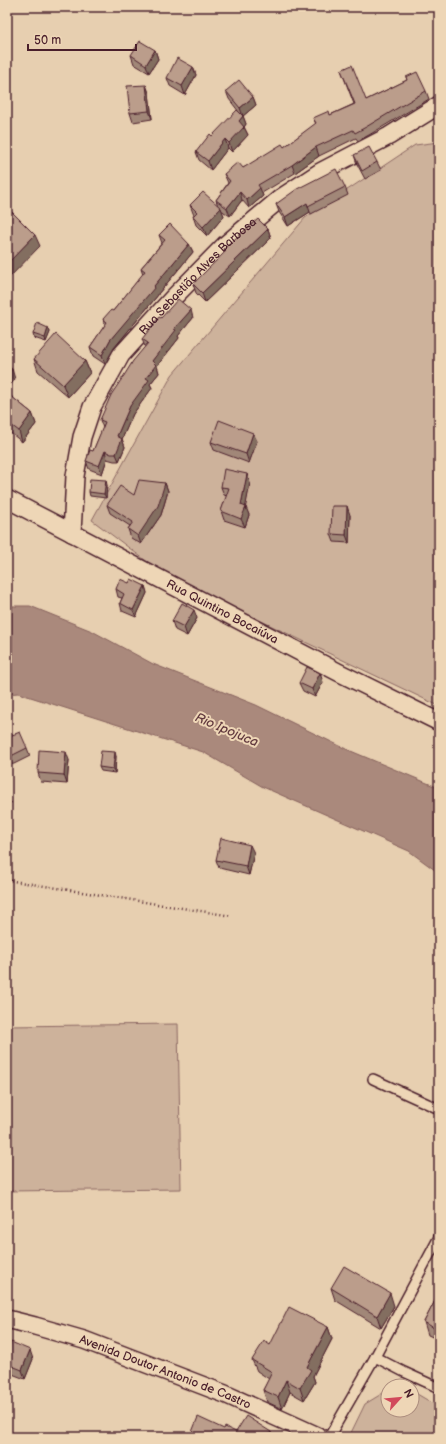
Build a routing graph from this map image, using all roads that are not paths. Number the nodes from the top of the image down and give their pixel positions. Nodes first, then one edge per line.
1 (439, 105) edge
2 (7, 499) edge
3 (72, 533) junction
4 (439, 722) edge
5 (373, 1079) dead end
6 (439, 1109) edge
7 (439, 1237) edge
8 (7, 1320) edge
9 (375, 1356) junction
10 (439, 1388) edge
11 (302, 1433) edge
12 (320, 1437) edge
13 (329, 1437) edge

1 - 3 street, Rua Sebastião Alves Barbosa
2 - 3 street, Rua Quintino Bocaiúva
3 - 4 street, Rua Quintino Bocaiúva
5 - 6 lane
7 - 9 lane
8 - 11 street, Avenida Doutor Antonio de Castro
9 - 10 lane
9 - 13 lane
11 - 12 street, Avenida Doutor Antonio de Castro

